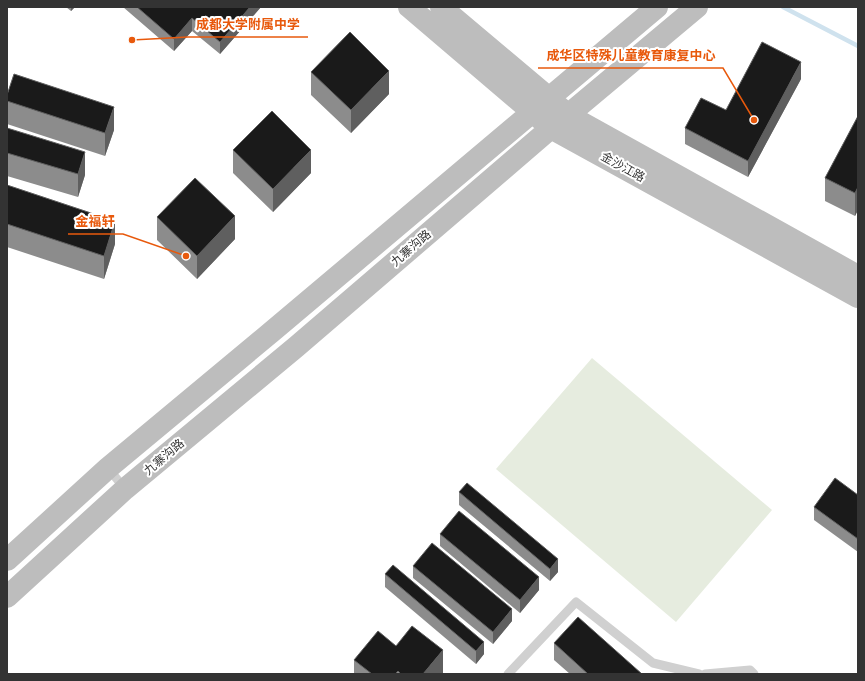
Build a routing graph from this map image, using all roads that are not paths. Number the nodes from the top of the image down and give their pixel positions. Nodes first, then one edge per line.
1 (409, 7) edge
2 (441, 7) edge
3 (657, 7) edge
4 (697, 7) edge
5 (549, 98) junction
6 (533, 112) junction
7 (559, 122) junction
8 (858, 276) edge
9 (858, 297) edge
10 (108, 468) junction
11 (125, 489) junction
12 (7, 560) edge
13 (7, 597) edge
14 (508, 674) edge
15 (699, 674) edge
16 (705, 674) edge
17 (754, 674) edge

1 - 6 main road, 金沙江路
2 - 5 main road, 金沙江路
3 - 5 main road
4 - 7 main road, 九寨沟路
5 - 6 main road
5 - 7 main road, 金沙江路
6 - 7 main road, 金沙江路
6 - 10 main road
7 - 8 main road, 金沙江路
7 - 9 main road, 金沙江路
7 - 11 main road, 九寨沟路
10 - 11 lane
10 - 12 main road
11 - 13 main road, 九寨沟路
14 - 15 lane
16 - 17 lane

